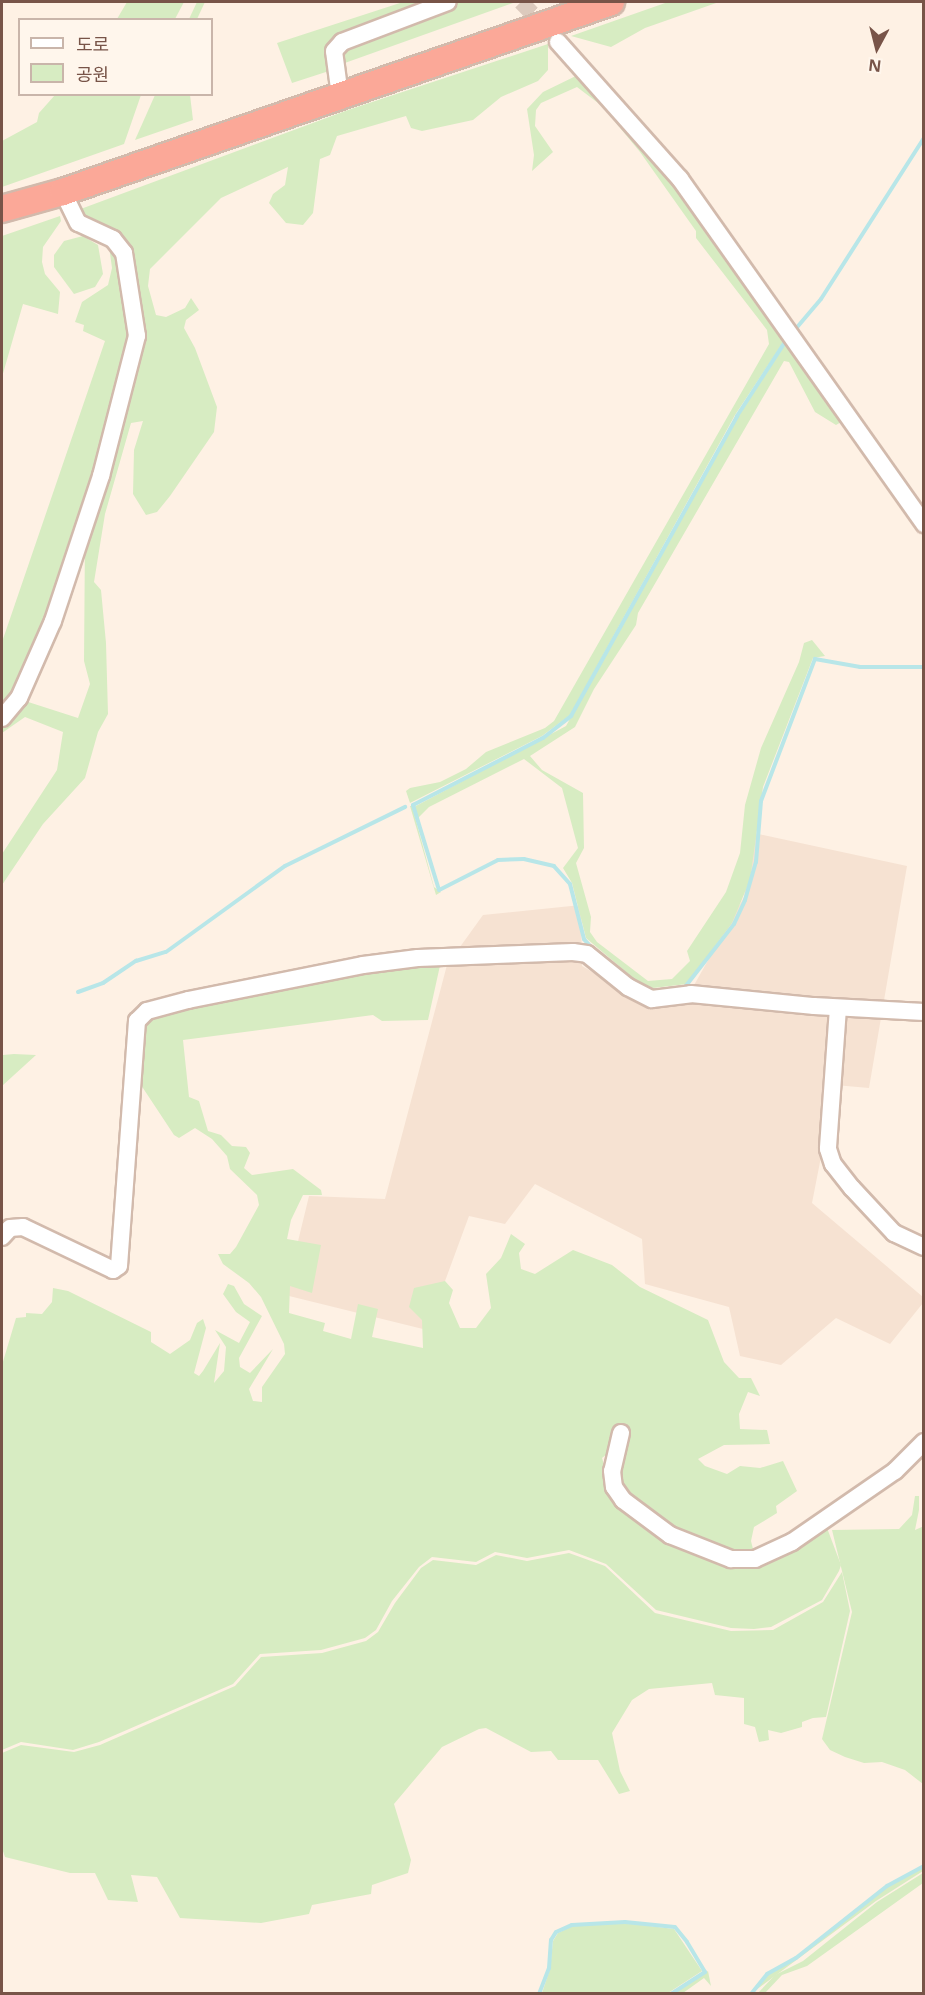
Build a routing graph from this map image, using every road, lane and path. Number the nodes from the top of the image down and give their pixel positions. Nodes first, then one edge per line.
1 (448, 2) edge
2 (611, 2) edge
3 (558, 42) tunnel mouth
4 (340, 96) junction
5 (63, 192) junction
6 (2, 209) edge
7 (924, 524) edge
8 (2, 718) edge
9 (838, 1008) junction
10 (924, 1012) edge
11 (2, 1237) edge
12 (924, 1247) edge
13 (621, 1433) dead end
14 (924, 1442) edge

1 - 4 street
2 - 4 highway
3 - 7 street
4 - 5 highway
5 - 6 highway
5 - 8 street
9 - 10 street
9 - 11 street
9 - 12 street
13 - 14 street

